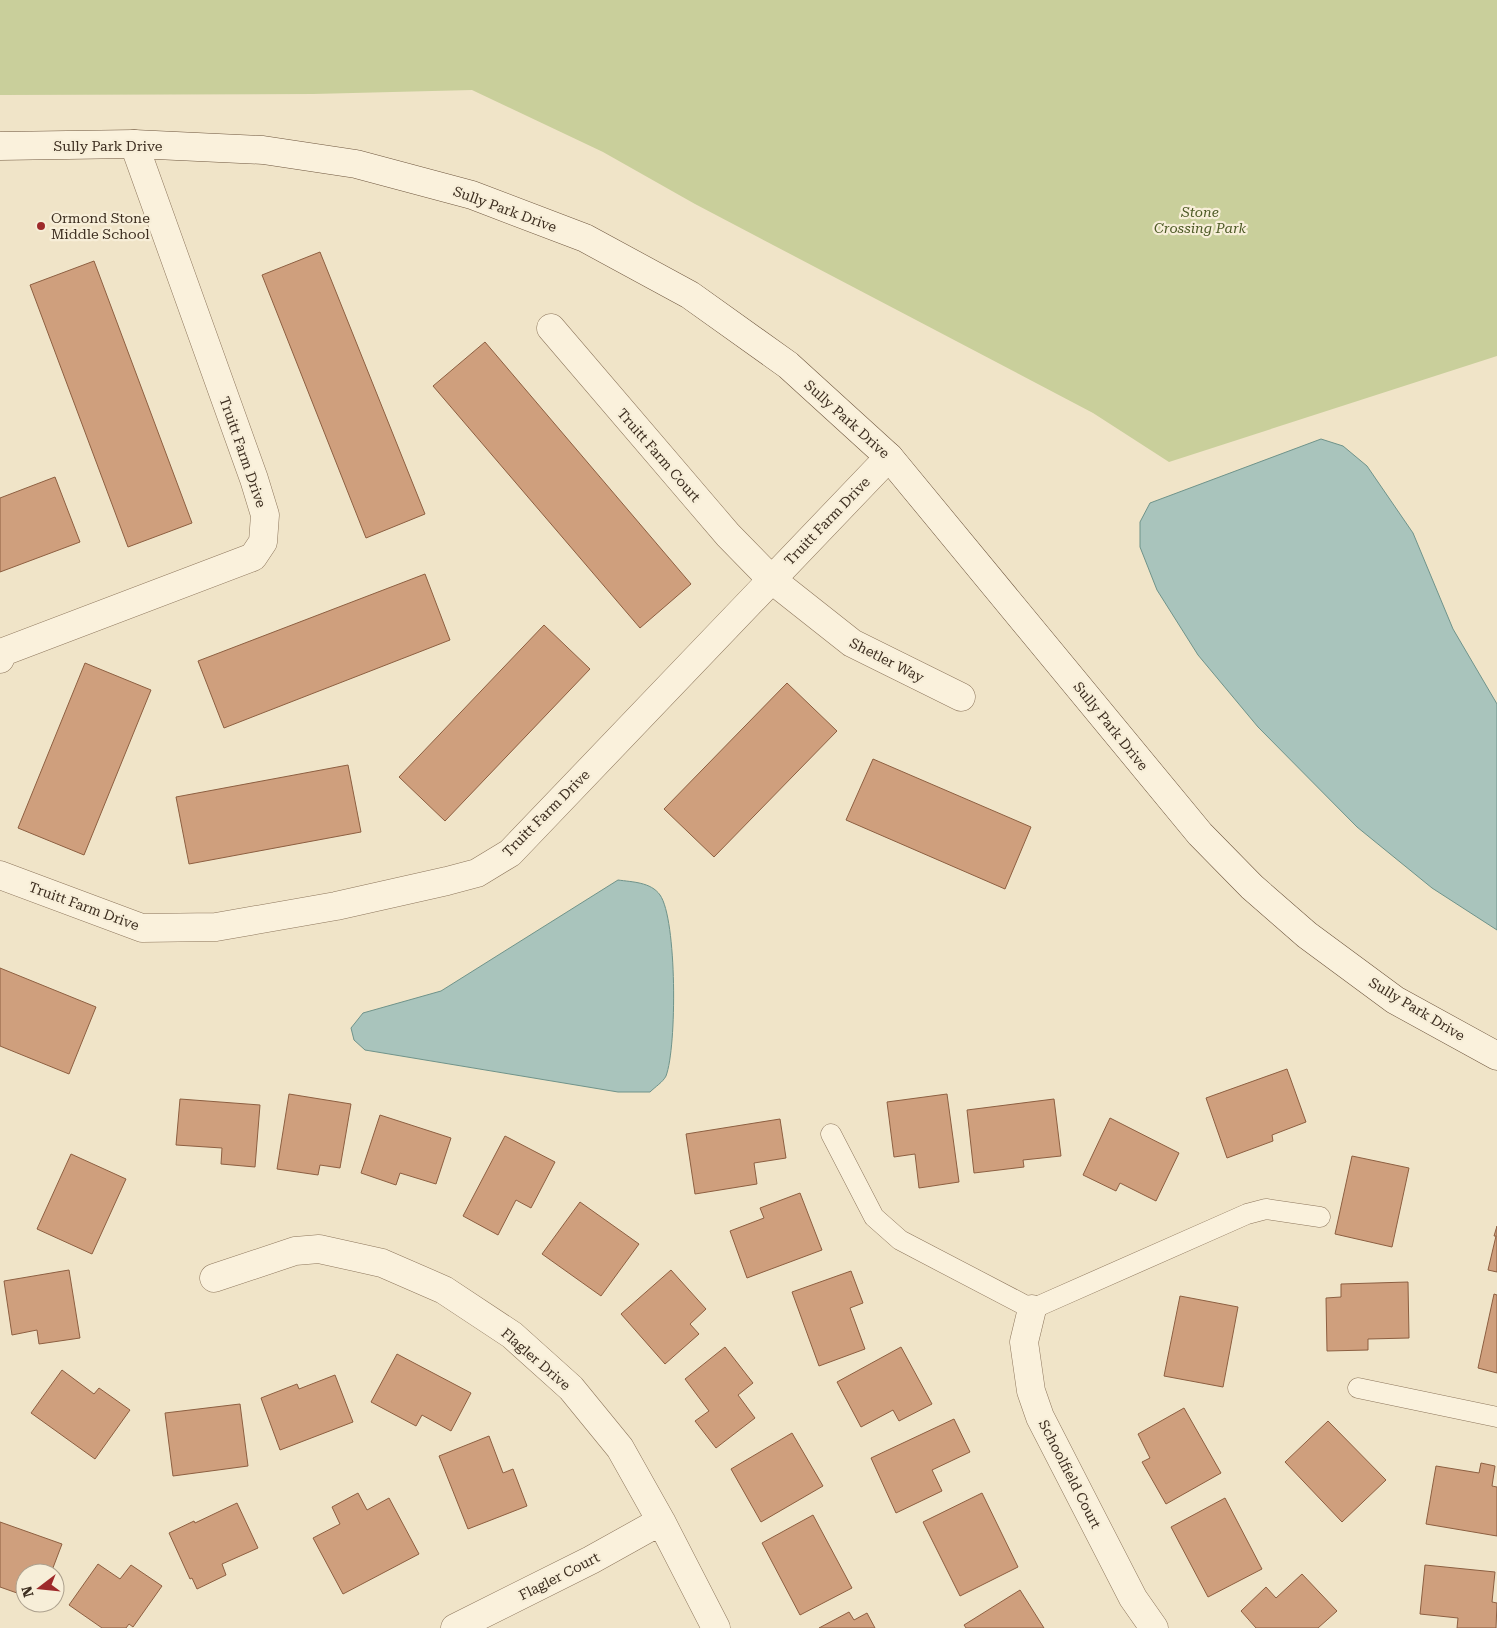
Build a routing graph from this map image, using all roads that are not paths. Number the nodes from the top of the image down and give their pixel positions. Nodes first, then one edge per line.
1 (134, 144) junction
2 (0, 146) edge
3 (551, 328) dead end
4 (889, 456) junction
5 (771, 580) junction
6 (0, 659) edge
7 (961, 697) dead end
8 (0, 875) edge
9 (1497, 1056) edge
10 (831, 1134) dead end
11 (1320, 1217) dead end
12 (214, 1278) dead end
13 (1032, 1309) junction
14 (1358, 1388) dead end
15 (1497, 1417) edge
16 (661, 1521) junction
17 (455, 1628) edge
18 (716, 1628) edge
19 (1154, 1628) edge

1 - 2 street, Sully Park Drive
1 - 4 street, Sully Park Drive
1 - 6 street, Truitt Farm Drive
3 - 5 street, Truitt Farm Court
4 - 5 street, Truitt Farm Drive
4 - 9 street, Sully Park Drive
5 - 7 street, Shetler Way
5 - 8 street, Truitt Farm Drive
10 - 13 lane
11 - 13 lane
12 - 16 street, Flagler Drive
13 - 19 street, Schoolfield Court
14 - 15 lane
16 - 17 street, Flagler Court
16 - 18 street, Flagler Drive

